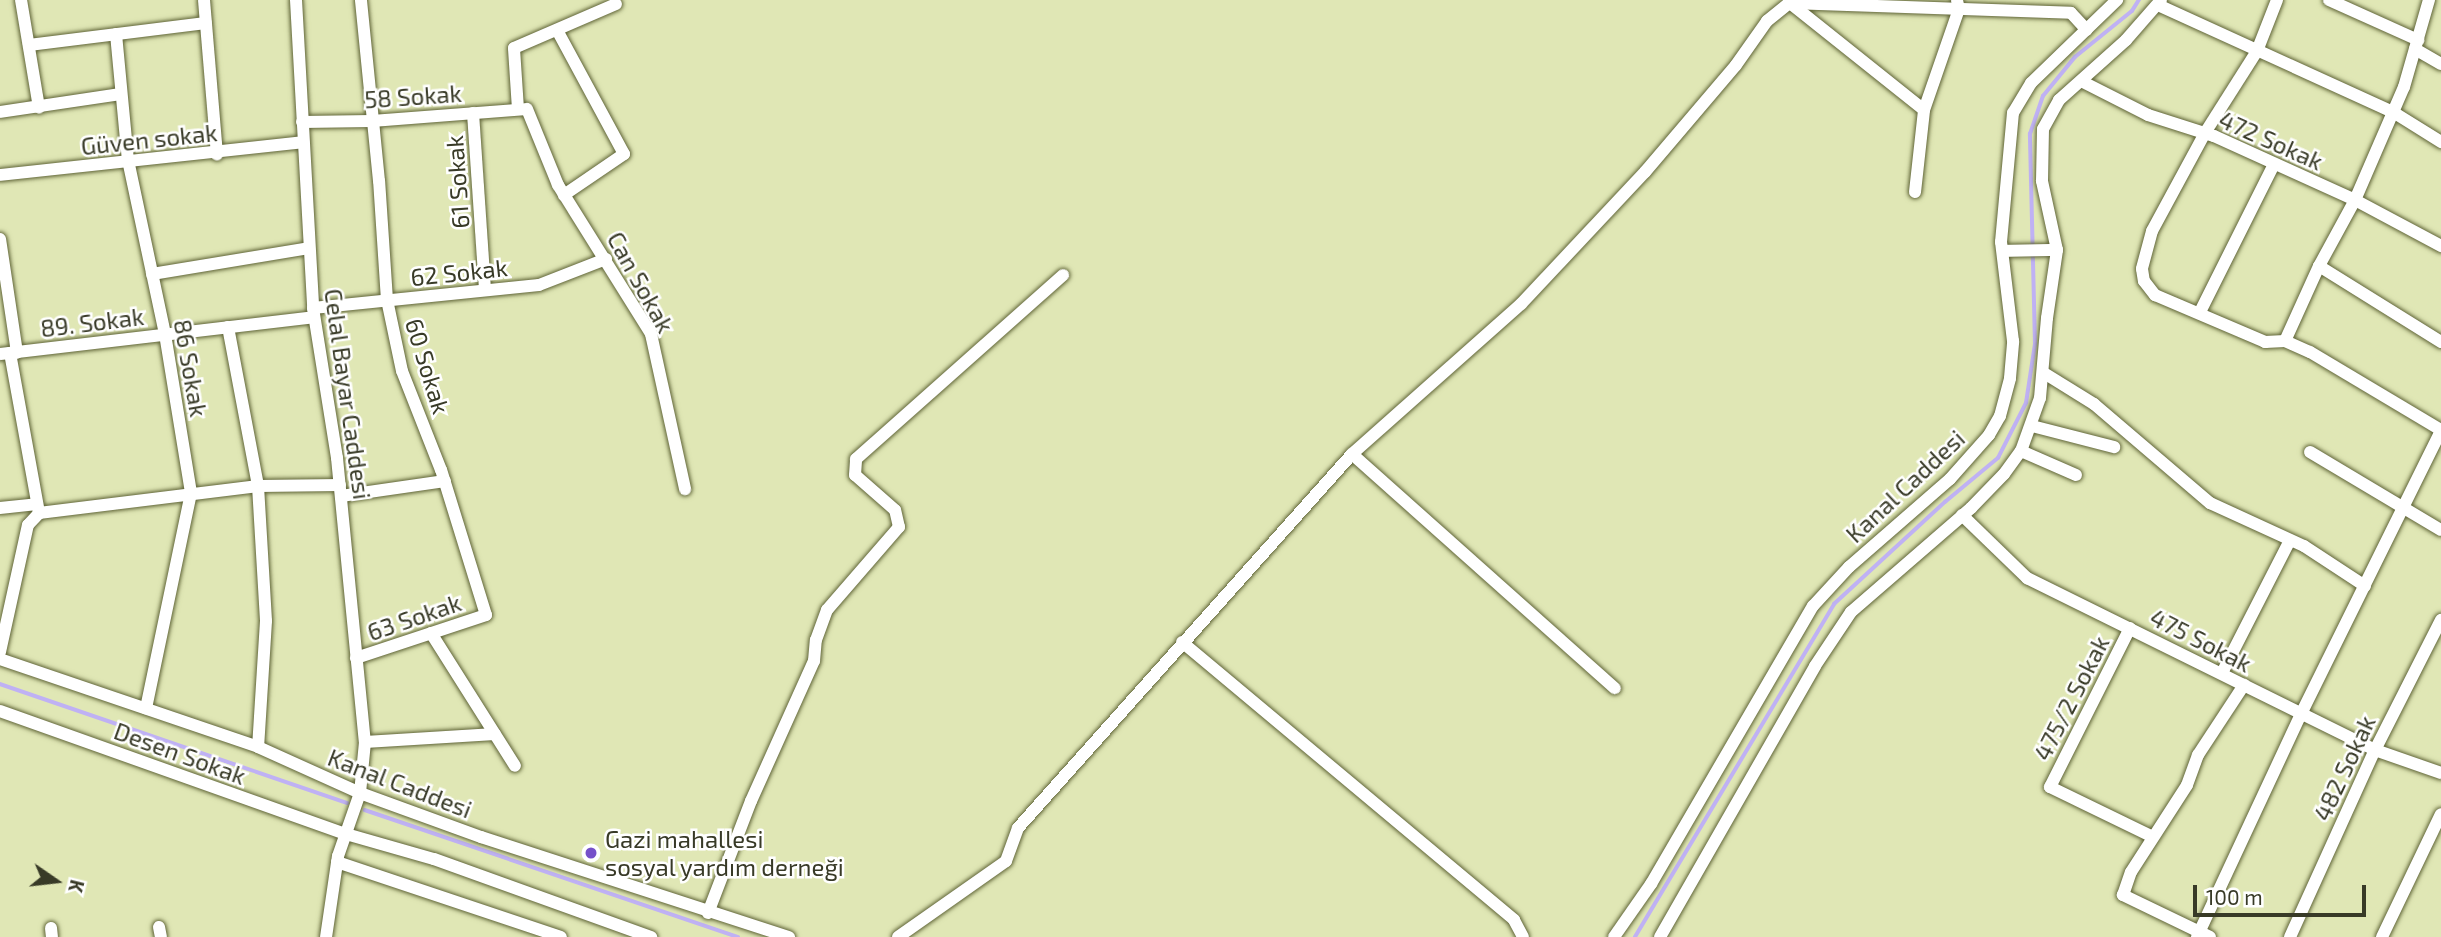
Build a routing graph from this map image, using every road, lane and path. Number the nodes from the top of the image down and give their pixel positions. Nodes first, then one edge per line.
1 (21, 0) edge
2 (204, 0) edge
3 (296, 0) edge
4 (361, 0) edge
5 (1970, 0) edge
6 (2117, 0) edge
7 (2277, 0) edge
8 (2329, 0) edge
9 (2429, 0) edge
10 (1791, 1) edge
11 (2159, 2) edge
12 (616, 4) dead end
13 (1958, 4) edge
14 (1987, 10) junction
15 (206, 23) junction
16 (557, 30) junction
17 (2087, 30) junction
18 (116, 34) junction
19 (29, 45) junction
20 (2417, 45) junction
21 (2257, 51) junction
22 (2441, 64) edge
23 (2081, 81) junction
24 (120, 94) junction
25 (39, 107) junction
26 (522, 109) junction
27 (1924, 110) junction
28 (2393, 112) junction
29 (0, 113) edge
30 (473, 113) junction
31 (372, 121) junction
32 (302, 122) junction
33 (2205, 133) junction
34 (303, 142) junction
35 (2441, 142) edge
36 (217, 154) junction
37 (128, 160) junction
38 (2274, 164) junction
39 (0, 175) edge
40 (1915, 191) dead end
41 (564, 195) junction
42 (2355, 200) junction
43 (0, 242) edge
44 (2441, 246) edge
45 (309, 248) junction
46 (2051, 250) junction
47 (2009, 251) junction
48 (606, 259) junction
49 (2319, 266) junction
50 (152, 274) junction
51 (1063, 275) dead end
52 (485, 290) junction
53 (387, 300) junction
54 (2200, 312) junction
55 (314, 313) junction
56 (228, 327) junction
57 (165, 334) junction
58 (2285, 341) junction
59 (2441, 342) edge
60 (9, 354) edge
61 (2044, 373) junction
62 (2032, 426) junction
63 (2441, 430) edge
64 (2114, 447) dead end
65 (2021, 451) junction
66 (2310, 452) dead end
67 (1352, 454) junction
68 (2076, 475) dead end
69 (445, 481) junction
70 (258, 486) junction
71 (685, 489) dead end
72 (340, 491) junction
73 (191, 493) junction
74 (0, 508) edge
75 (38, 509) junction
76 (2403, 510) junction
77 (1962, 514) junction
78 (2441, 530) edge
79 (2290, 540) junction
80 (2365, 586) junction
81 (486, 615) joint
82 (2441, 620) edge
83 (2130, 628) junction
84 (431, 633) junction
85 (1182, 642) junction
86 (0, 652) edge
87 (356, 658) junction
88 (0, 659) edge
89 (2222, 673) junction
90 (2244, 685) junction
91 (1615, 688) dead end
92 (146, 708) junction
93 (0, 711) edge
94 (2301, 714) junction
95 (495, 734) junction
96 (365, 742) junction
97 (258, 747) junction
98 (2375, 750) junction
99 (515, 766) dead end
100 (2441, 773) edge
101 (360, 793) junction
102 (2441, 814) edge
103 (346, 834) junction
104 (2153, 837) junction
105 (337, 862) junction
106 (708, 913) junction
107 (2202, 935) edge
108 (326, 937) edge
109 (561, 937) edge
110 (651, 937) edge
111 (789, 937) edge
112 (898, 937) edge
113 (1523, 937) edge
114 (1614, 937) edge
115 (1660, 937) edge
116 (2290, 937) edge
117 (2382, 937) edge

1 - 19 street
2 - 15 street
3 - 32 street, Celal Bayar Caddesi
4 - 31 street, 60 Sokak
5 - 14 street
6 - 17 street, Kanal Caddesi
7 - 21 street
8 - 20 street
9 - 20 street
10 - 13 street
10 - 27 street
10 - 67 street
11 - 21 street
11 - 23 street
12 - 16 street
13 - 14 street
13 - 27 street
14 - 17 street
15 - 18 street
15 - 36 street
16 - 26 street, Can Sokak
16 - 41 street
17 - 47 street, Kanal Caddesi
18 - 19 street
18 - 24 street, 86 Sokak
19 - 25 street
20 - 22 street
20 - 28 street
21 - 28 street
21 - 33 street
23 - 33 street, 472 Sokak
23 - 46 street
24 - 25 street
24 - 37 street, 86 Sokak
25 - 29 street
26 - 30 street, 58 Sokak
26 - 41 street, Can Sokak
27 - 40 street
28 - 35 street
28 - 42 street
30 - 31 street, 58 Sokak
30 - 52 street, 61 Sokak
31 - 32 street, 58 Sokak
31 - 53 street, 60 Sokak
32 - 34 street, Celal Bayar Caddesi
33 - 38 street, 472 Sokak
33 - 54 street
34 - 36 street, Güven sokak
34 - 45 street, Celal Bayar Caddesi
36 - 37 street, Güven sokak
37 - 39 street, Güven sokak
37 - 50 street, 86 Sokak
38 - 42 street, 472 Sokak
38 - 54 street
41 - 48 street, Can Sokak
42 - 44 street, 472 Sokak
42 - 49 street
43 - 60 street
45 - 50 street
45 - 55 street, Celal Bayar Caddesi
46 - 47 street
46 - 61 street
47 - 114 street, Kanal Caddesi
48 - 52 street, 62 Sokak
48 - 71 street, Can Sokak
49 - 58 street
49 - 59 street
50 - 57 street, 86 Sokak
51 - 106 street
52 - 53 street, 62 Sokak
53 - 55 street, 62 Sokak
53 - 69 street, 60 Sokak
54 - 58 street
55 - 56 street, 89. Sokak
55 - 72 street, Celal Bayar Caddesi
56 - 57 street, 89. Sokak
56 - 70 street
57 - 60 street, 89. Sokak
57 - 73 street, 86 Sokak
58 - 63 street
60 - 75 street
61 - 62 street
61 - 79 street
62 - 64 street
62 - 65 street
63 - 76 street
65 - 68 street
65 - 77 street
66 - 76 street
67 - 85 street
67 - 91 street
69 - 72 street
69 - 81 street, 60 Sokak
70 - 72 street
70 - 73 street
70 - 97 street
72 - 87 street, Celal Bayar Caddesi
73 - 75 street
73 - 92 street, 86 Sokak
74 - 75 street
75 - 86 street
76 - 78 street
76 - 80 street
77 - 83 street, 475 Sokak
77 - 115 street
79 - 80 street
79 - 89 street
80 - 94 street
81 - 84 street, 63 Sokak
82 - 98 street, 482 Sokak
83 - 89 street, 475 Sokak
83 - 104 street, 475/2 Sokak
84 - 87 street, 63 Sokak
84 - 95 street
85 - 112 street
85 - 113 street
87 - 96 street, Celal Bayar Caddesi
88 - 92 street, Kanal Caddesi
89 - 90 street, 475 Sokak
90 - 94 street, 475 Sokak
90 - 104 street
92 - 97 street, Kanal Caddesi
93 - 103 street, Desen Sokak
94 - 98 street, 475 Sokak
94 - 107 street
95 - 96 street
95 - 99 street
96 - 101 street, Celal Bayar Caddesi
97 - 101 street, Kanal Caddesi
98 - 100 street, 475 Sokak
98 - 116 street, 482 Sokak
101 - 103 street, Celal Bayar Caddesi
101 - 106 street, Kanal Caddesi
102 - 117 street
103 - 105 street, Celal Bayar Caddesi
103 - 110 street, Desen Sokak
104 - 107 street
105 - 108 street, Celal Bayar Caddesi
105 - 109 street
106 - 111 street, Kanal Caddesi

